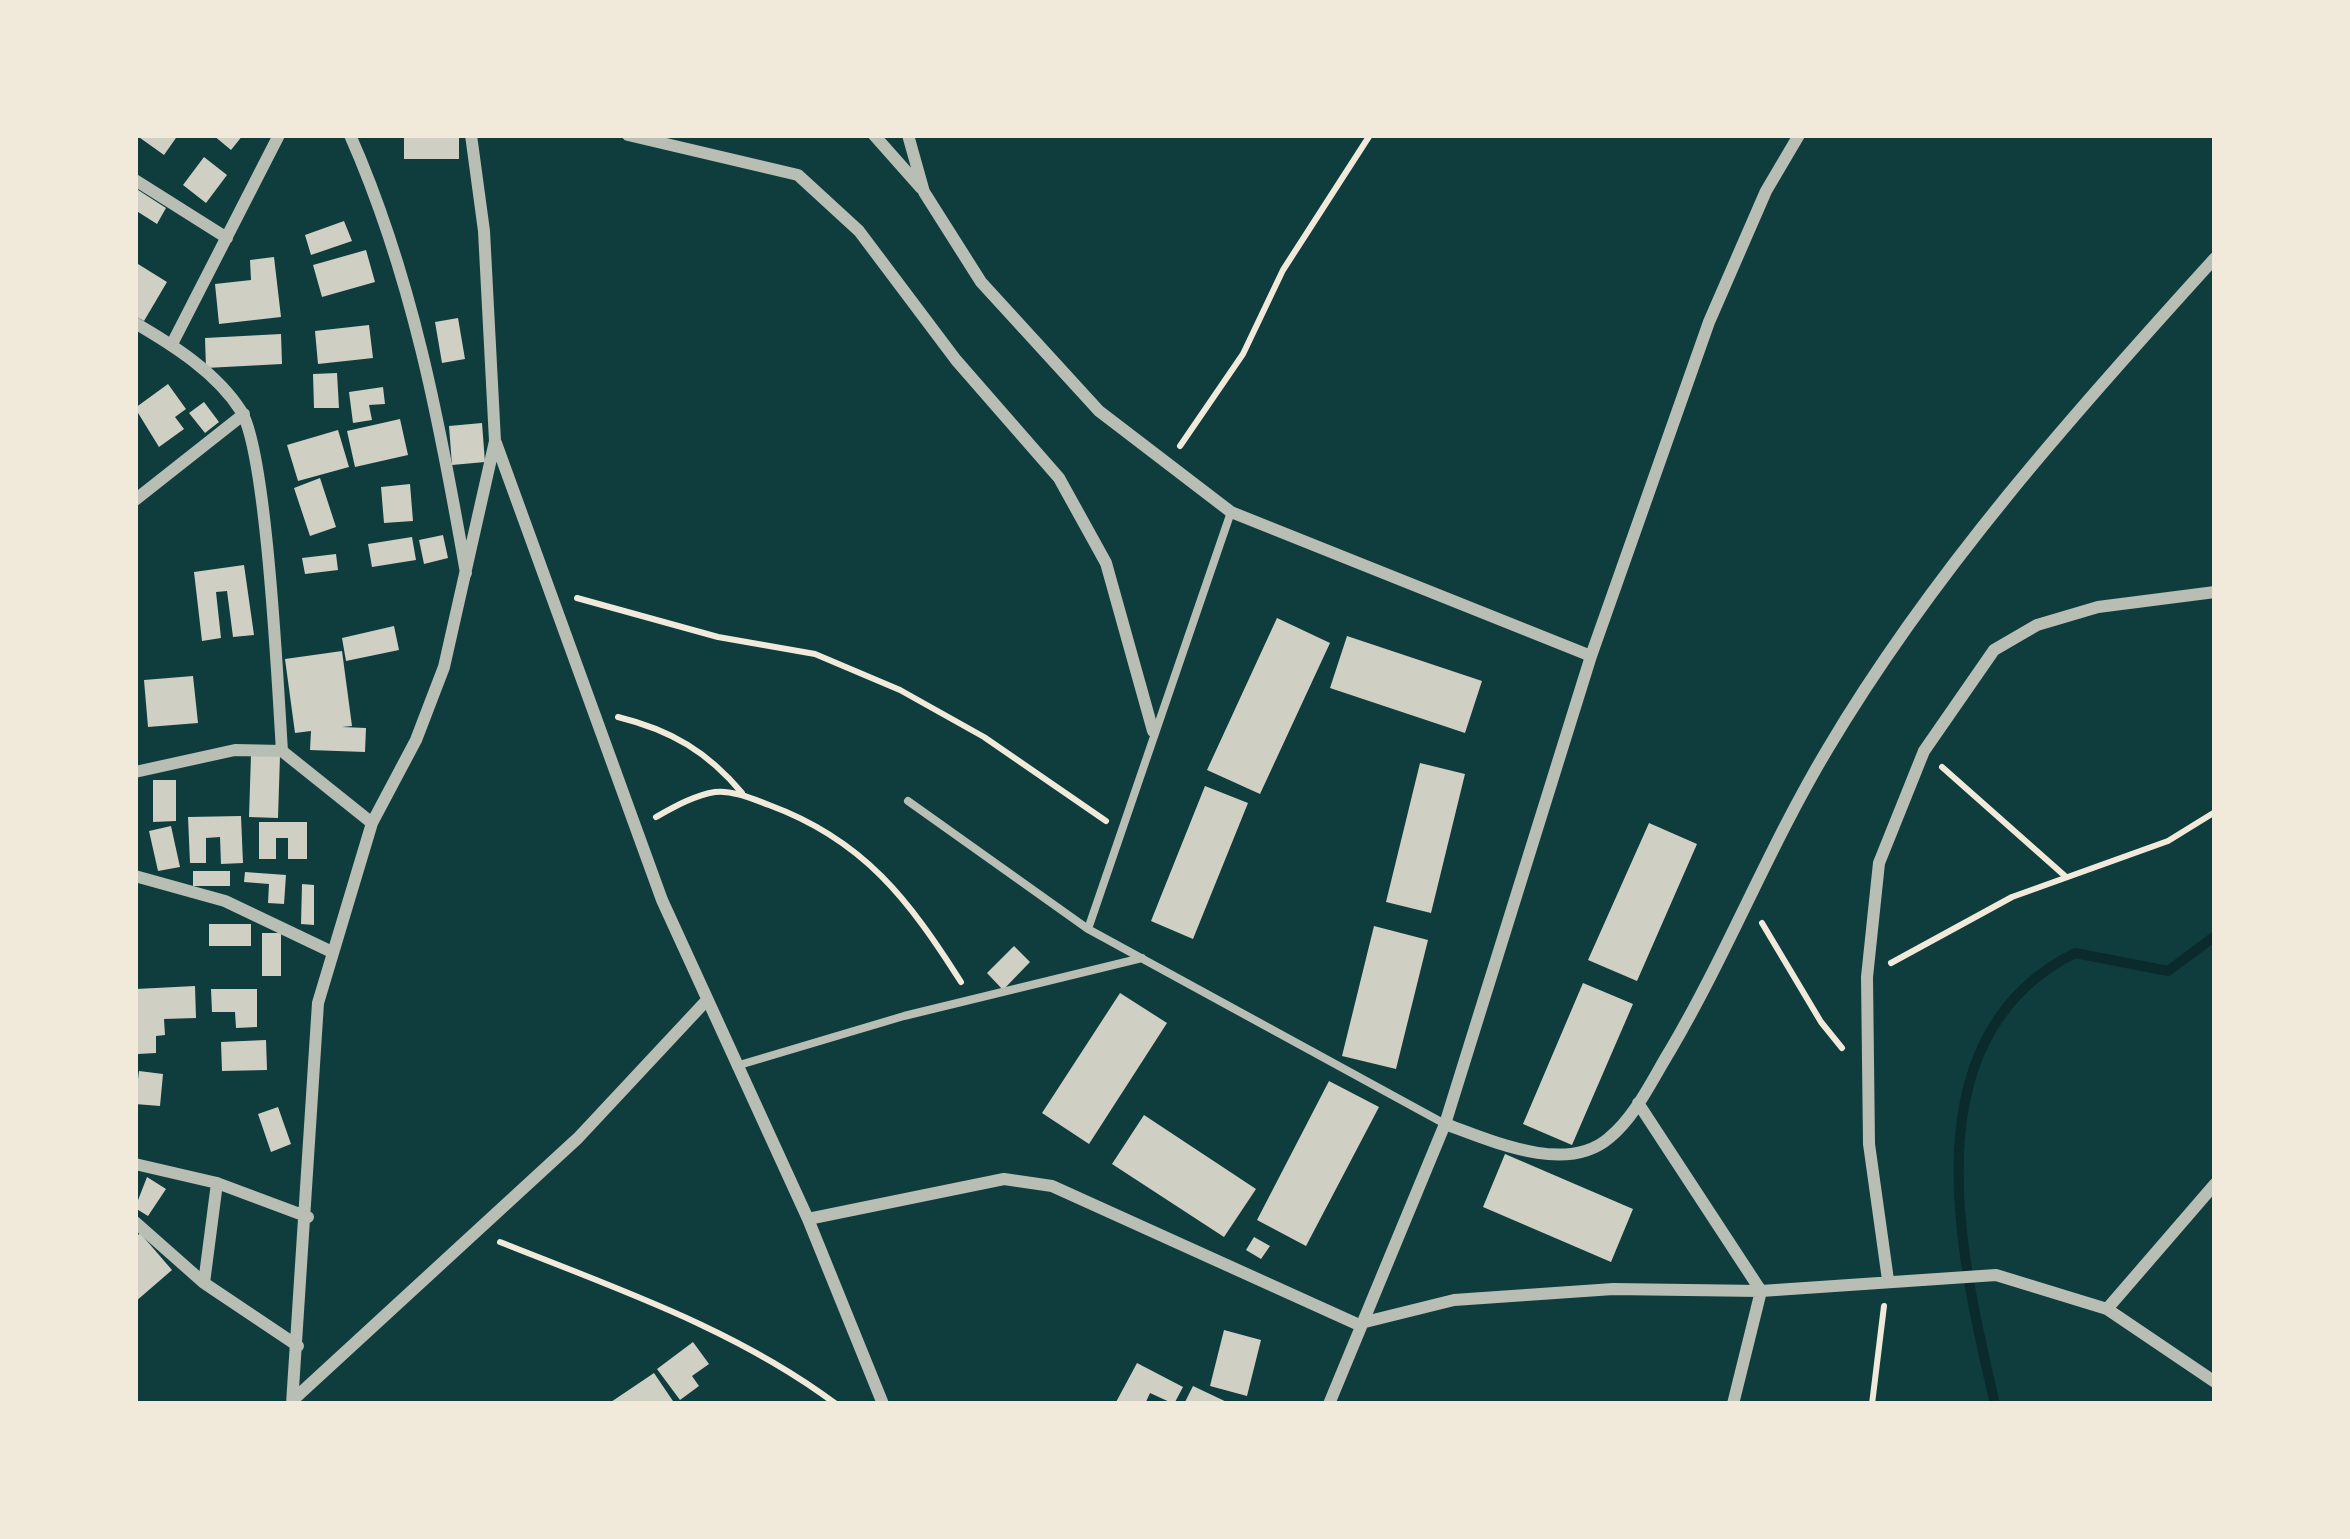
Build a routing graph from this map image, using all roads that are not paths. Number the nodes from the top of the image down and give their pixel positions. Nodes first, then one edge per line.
1 (279, 135) edge
2 (350, 135) edge
3 (472, 135) edge
4 (628, 135) edge
5 (874, 135) edge
6 (908, 135) edge
7 (1799, 135) edge
8 (135, 180) edge
9 (924, 193) junction
10 (226, 238) junction
11 (2215, 258) edge
12 (135, 323) edge
13 (172, 344) junction
14 (244, 414) junction
15 (495, 441) junction
16 (135, 500) edge
17 (1231, 512) junction
18 (468, 581) junction
19 (2215, 592) edge
20 (1592, 656) junction
21 (1153, 731) junction
22 (282, 751) junction
23 (135, 772) edge
24 (908, 801) dead end
25 (372, 823) junction
26 (135, 876) edge
27 (1088, 928) junction
28 (332, 952) junction
29 (1142, 958) junction
30 (706, 1001) junction
31 (735, 1066) junction
32 (1638, 1103) junction
33 (1445, 1124) junction
34 (135, 1164) edge
35 (217, 1183) junction
36 (2215, 1184) edge
37 (308, 1217) junction
38 (808, 1219) junction
39 (135, 1222) edge
40 (1888, 1280) junction
41 (204, 1283) junction
42 (1761, 1291) junction
43 (2107, 1309) junction
44 (1358, 1324) junction
45 (298, 1346) junction
46 (2209, 1378) edge
47 (2215, 1397) edge
48 (292, 1402) edge
49 (883, 1404) edge
50 (1329, 1404) edge
51 (1733, 1404) edge

1 - 10 street
2 - 18 street
3 - 15 street
4 - 21 street
5 - 9 street
6 - 9 street
7 - 20 street
8 - 10 street
9 - 17 street
10 - 13 street
11 - 32 street
12 - 13 street
13 - 14 street
14 - 16 street
14 - 22 street
15 - 18 street
15 - 30 street
17 - 20 street
17 - 21 lane
18 - 25 street
19 - 40 street
20 - 33 street
21 - 27 lane
22 - 23 street
22 - 25 street
24 - 27 lane
25 - 28 street
26 - 28 street
27 - 29 lane
28 - 37 street
29 - 31 lane
29 - 33 lane
30 - 31 street
30 - 48 street
31 - 38 street
32 - 33 street
32 - 42 street
33 - 44 street
34 - 35 street
35 - 37 street
35 - 41 street
36 - 43 street
37 - 45 street
38 - 44 street
38 - 49 street
39 - 41 street
40 - 42 street
40 - 43 street
41 - 45 street
42 - 44 street
42 - 51 street
43 - 46 street
44 - 50 street
45 - 48 street
46 - 47 street

